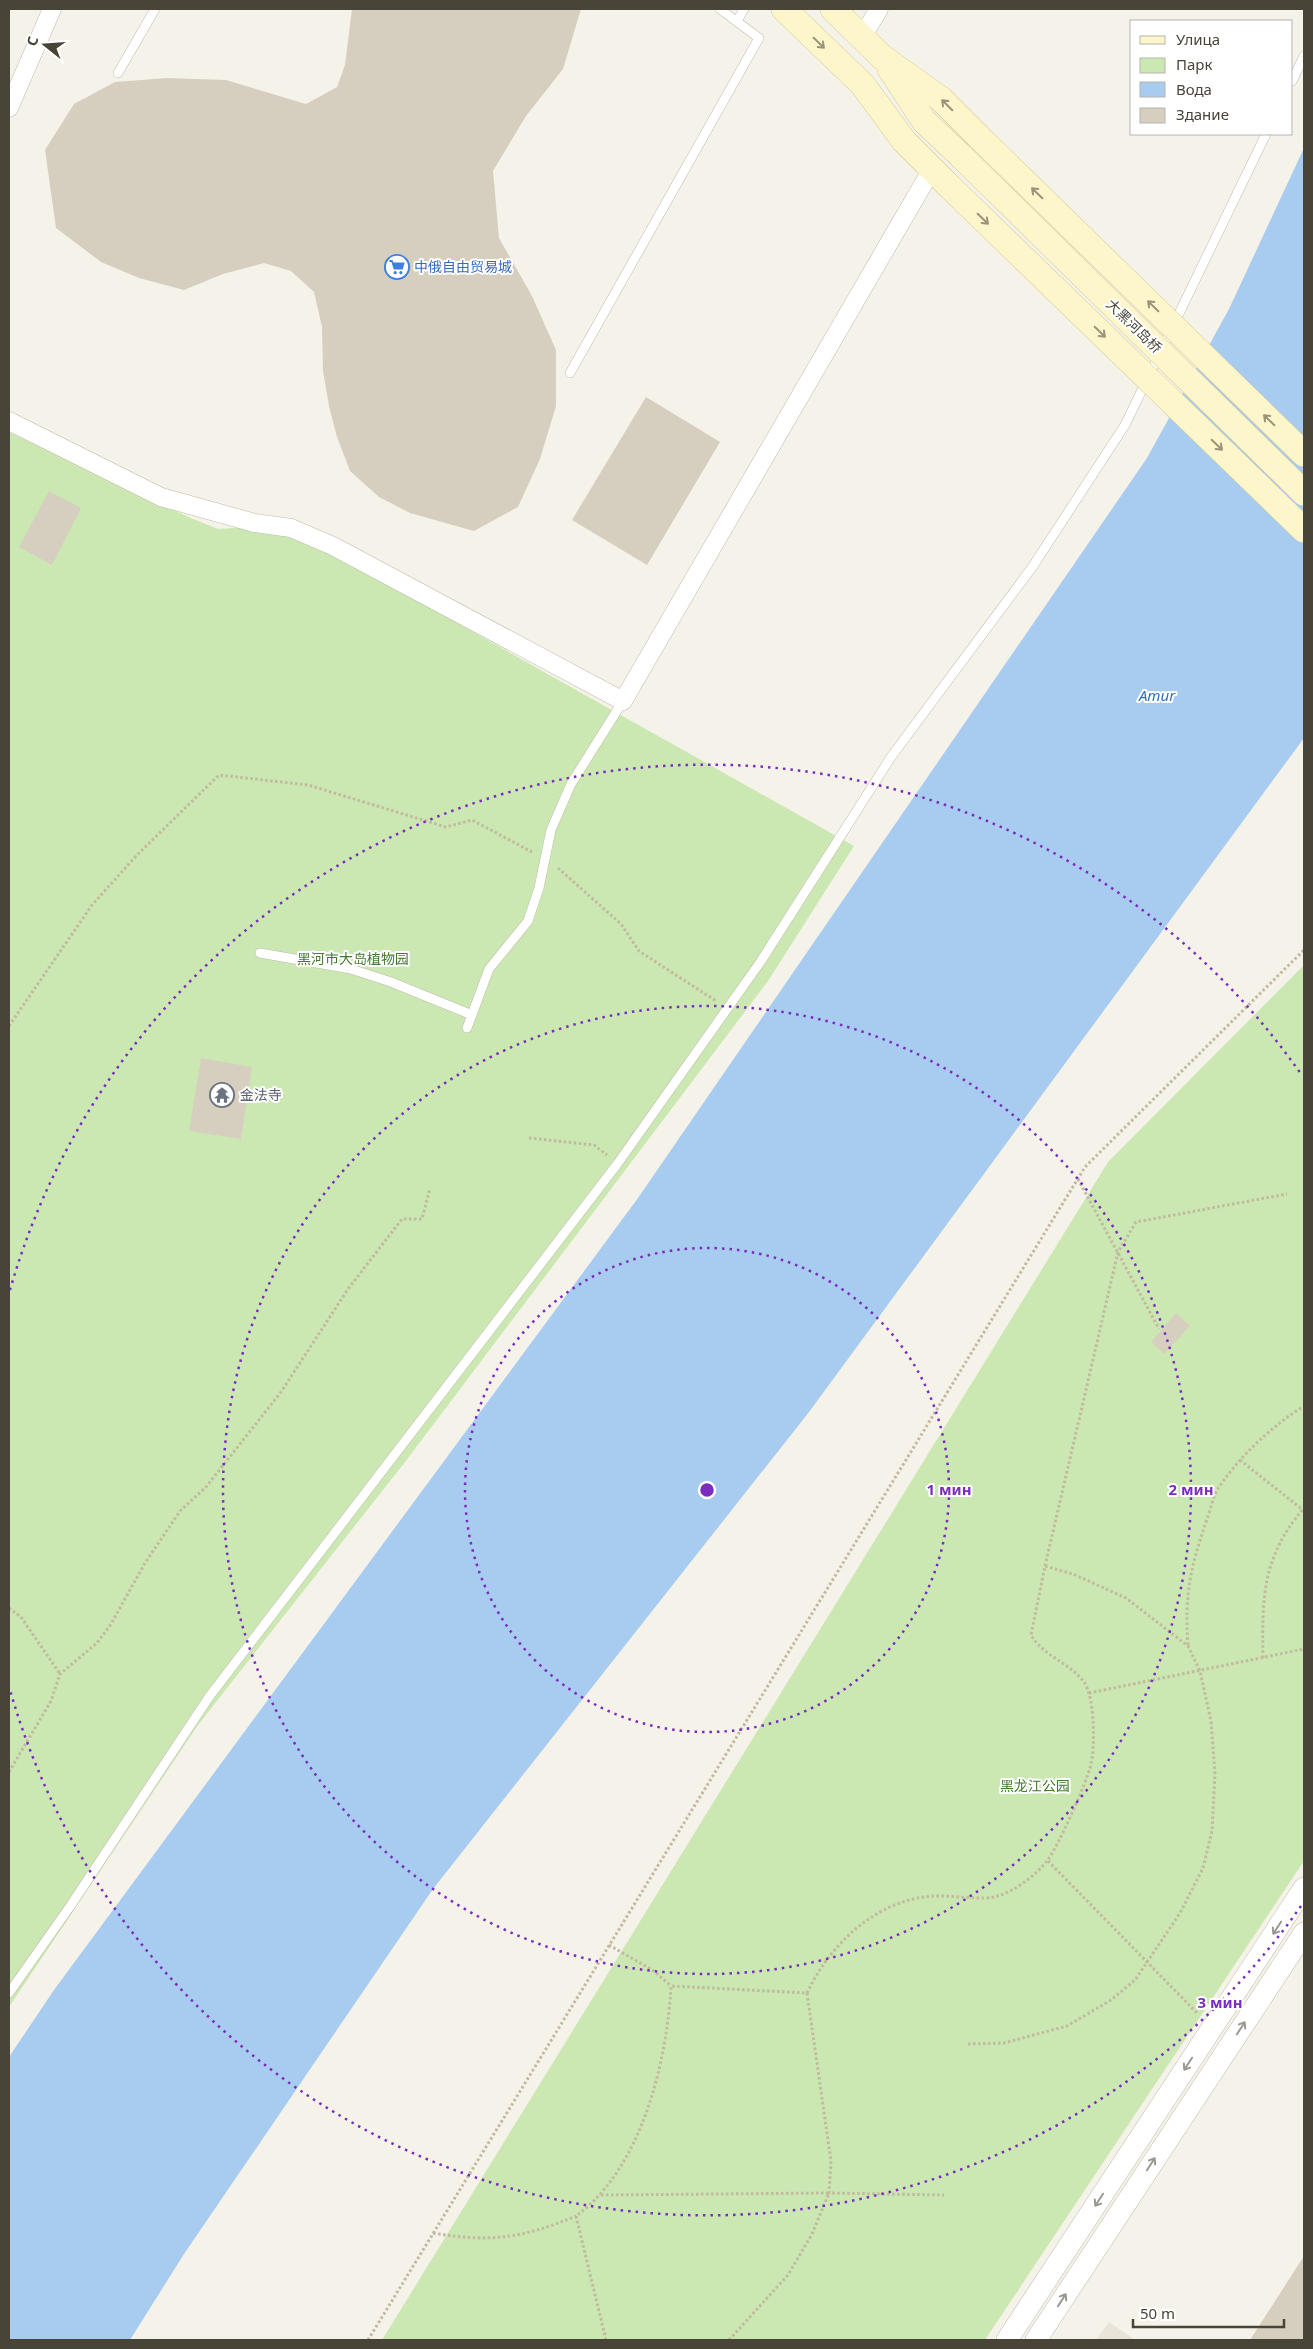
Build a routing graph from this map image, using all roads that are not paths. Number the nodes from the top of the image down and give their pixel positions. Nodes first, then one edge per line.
1 (52, 9) edge
2 (154, 9) edge
3 (720, 9) edge
4 (744, 9) edge
5 (784, 9) edge
6 (833, 9) edge
7 (879, 9) edge
8 (737, 21) junction
9 (862, 37) junction
10 (1304, 56) edge
11 (882, 57) junction
12 (118, 73) dead end
13 (1293, 79) edge
14 (863, 85) junction
15 (9, 108) edge
16 (924, 121) junction
17 (1266, 135) edge
18 (940, 177) junction
19 (570, 373) dead end
20 (9, 421) edge
21 (1304, 454) edge
22 (1304, 493) edge
23 (1304, 530) edge
24 (623, 701) junction
25 (260, 953) dead end
26 (472, 1015) junction
27 (467, 1028) dead end
28 (1304, 1888) edge
29 (1304, 1933) edge
30 (9, 1993) edge
31 (1007, 2340) edge
32 (1036, 2340) edge

1 - 15 street
2 - 12 lane
3 - 8 lane
4 - 8 lane
5 -> 14 main road
6 - 9 main road
7 - 9 street
8 - 19 lane
9 - 11 main road
10 - 13 lane
11 - 16 main road
21 -> 11 main road, bridge
14 - 16 main road
14 - 18 main road
16 - 22 main road, 大黑河岛桥, bridge
17 - 30 lane
18 -> 23 main road, bridge
18 - 24 street
20 - 24 street
24 - 26 lane
25 - 26 lane
26 - 27 lane
28 -> 31 street
32 -> 29 street

